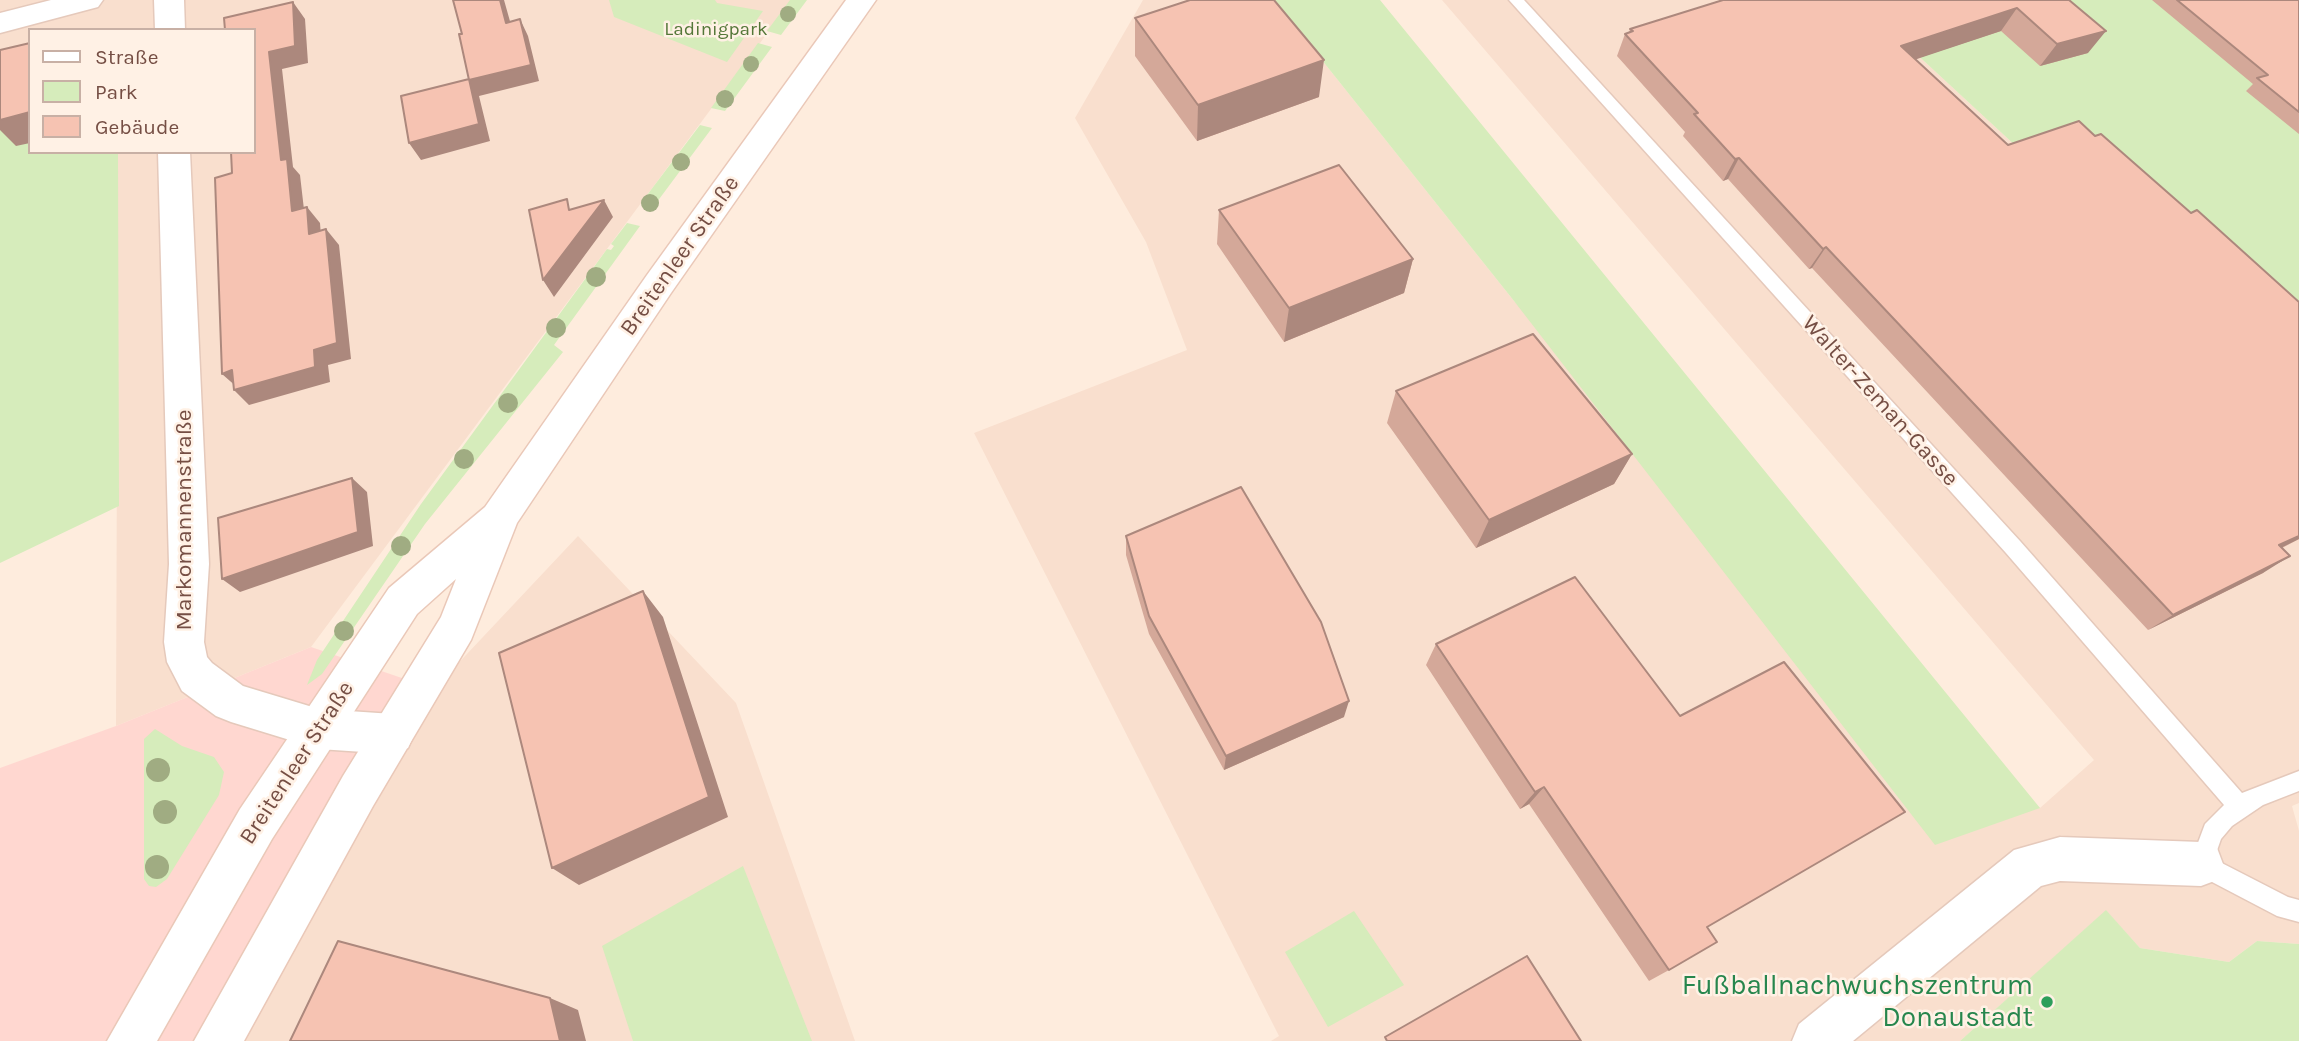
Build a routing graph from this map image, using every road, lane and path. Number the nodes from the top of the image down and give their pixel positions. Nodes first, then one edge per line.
1 (88, 0) edge
2 (169, 0) edge
3 (861, 0) edge
4 (1516, 0) edge
5 (0, 23) edge
6 (170, 28) edge
7 (174, 154) edge
8 (501, 515) junction
9 (319, 729) junction
10 (393, 734) junction
11 (2299, 781) edge
12 (2239, 806) junction
13 (2201, 864) junction
14 (2299, 911) edge
15 (131, 1041) edge
16 (218, 1041) edge
17 (1816, 1041) edge

1 - 5 main road
2 - 6 main road
3 - 8 main road, Breitenleer Straße
4 - 12 lane, Walter-Zeman-Gasse
7 - 9 main road, Markomannenstraße
8 - 9 main road, Breitenleer Straße
8 - 10 main road, Breitenleer Straße
9 - 10 main road, Markomannenstraße
9 - 15 main road, Breitenleer Straße
10 - 16 main road, Breitenleer Straße
11 - 12 lane
12 - 13 lane
13 - 14 lane
13 - 17 main road

